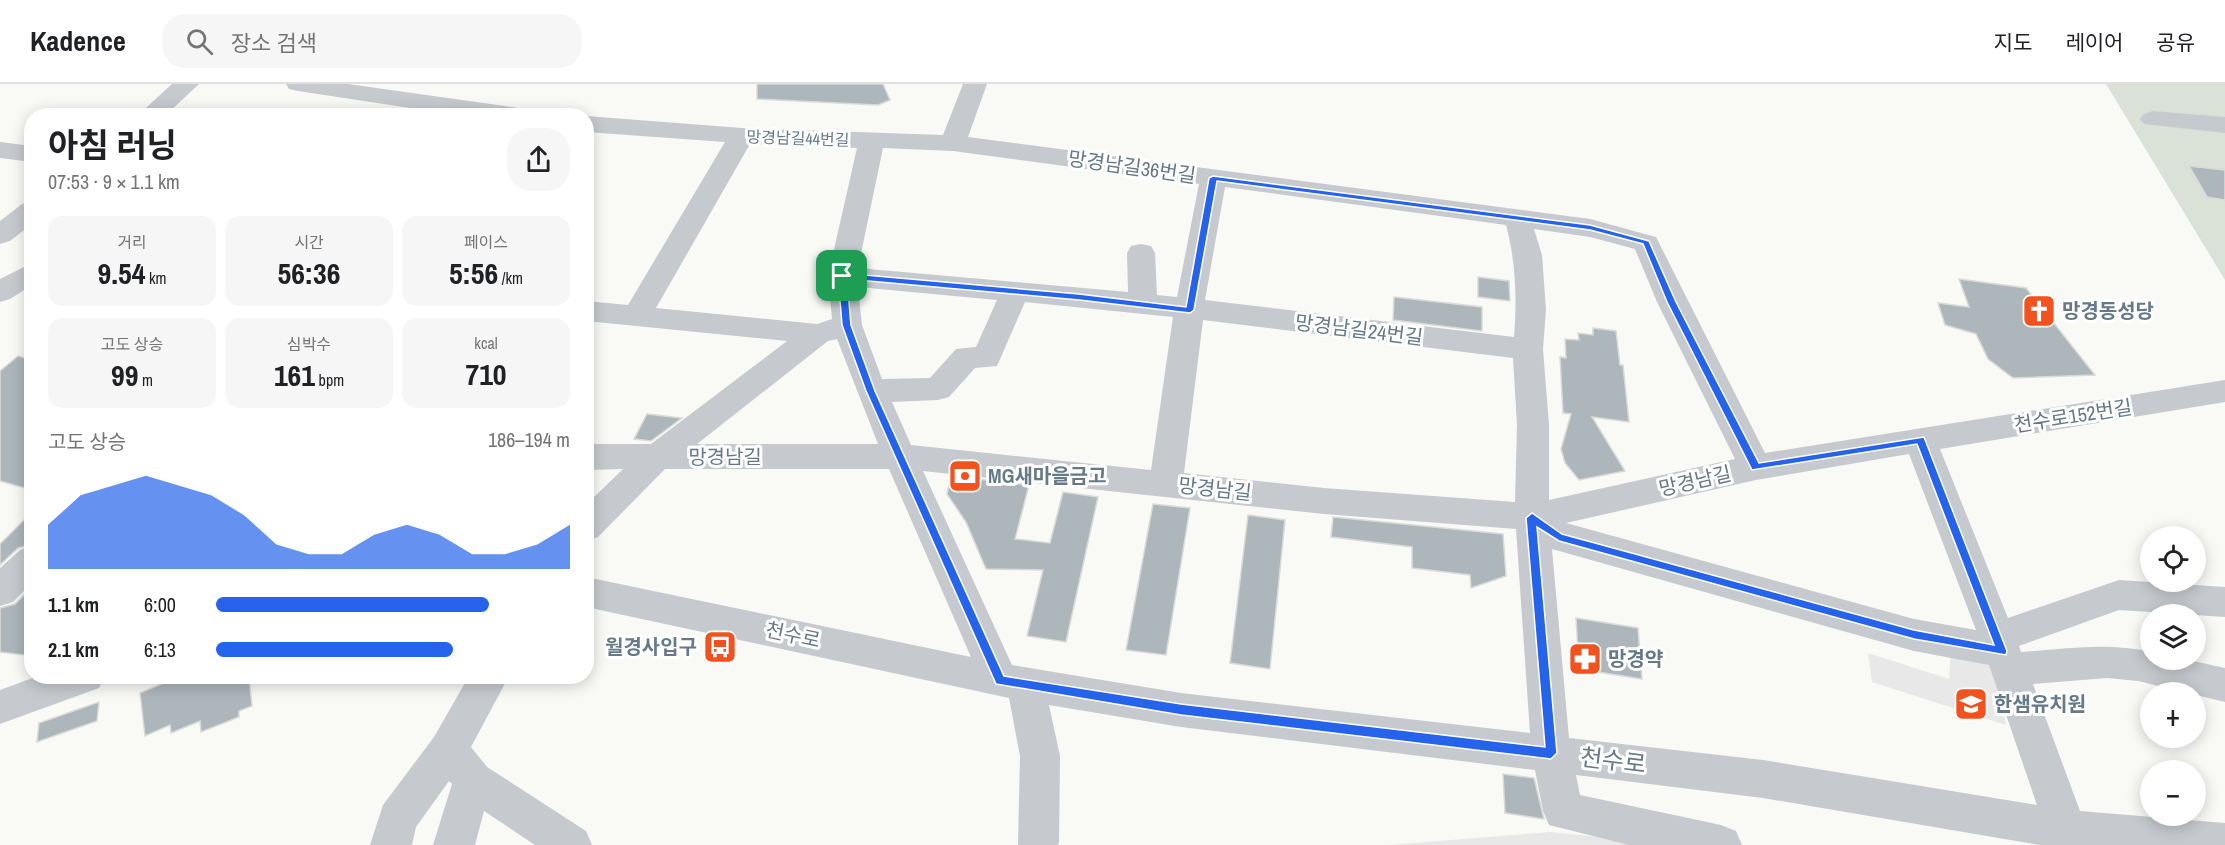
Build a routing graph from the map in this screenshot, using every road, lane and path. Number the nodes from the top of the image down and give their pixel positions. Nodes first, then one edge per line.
1 (187, 84) edge
2 (298, 84) edge
3 (432, 84) edge
4 (478, 84) edge
5 (975, 84) edge
6 (388, 99) junction
7 (158, 108) edge
8 (365, 108) edge
9 (432, 108) edge
10 (456, 108) edge
11 (2153, 119) dead end
12 (594, 125) edge
13 (2225, 125) edge
14 (742, 136) junction
15 (872, 141) junction
16 (953, 143) junction
17 (0, 150) edge
18 (24, 153) edge
19 (1213, 178) junction
20 (24, 216) edge
21 (1518, 220) junction
22 (0, 235) edge
23 (1141, 253) dead end
24 (842, 276) junction
25 (24, 277) edge
26 (1015, 291) junction
27 (0, 292) edge
28 (1143, 303) junction
29 (1190, 310) junction
30 (594, 312) edge
31 (636, 316) junction
32 (832, 330) junction
33 (1528, 349) junction
34 (871, 391) junction
35 (2225, 391) edge
36 (1920, 440) junction
37 (899, 456) junction
38 (594, 457) edge
39 (656, 458) junction
40 (1756, 467) junction
41 (1166, 484) junction
42 (1532, 518) junction
43 (594, 519) edge
44 (24, 568) edge
45 (0, 591) edge
46 (594, 594) edge
47 (2225, 602) edge
48 (2002, 653) junction
49 (1013, 683) junction
50 (64, 684) edge
51 (485, 684) edge
52 (2225, 685) edge
53 (0, 707) edge
54 (448, 750) junction
55 (1551, 753) junction
56 (473, 780) junction
57 (2069, 837) edge
58 (2225, 843) edge
59 (1040, 844) edge
60 (391, 845) edge
61 (454, 845) edge
62 (571, 845) edge
63 (1721, 845) edge

1 - 7 street
2 - 6 street
3 - 6 street
4 - 10 street
5 - 16 street
6 - 8 street
6 - 9 street
11 - 13 street
12 - 14 street, 망경남길44번길
14 - 15 street, 망경남길44번길
14 - 31 street
15 - 16 street, 망경남길36번길
15 - 24 street, 망경남길44번길
16 - 19 street, 망경남길36번길
17 - 18 street
19 - 21 street
19 - 29 street, 망경남길36번길
20 - 22 street
21 - 33 street
21 - 40 street
23 - 28 street
24 - 26 street
24 - 32 street, 망경남길44번길
25 - 27 street
26 - 28 street
26 - 34 street
28 - 29 street
29 - 33 street, 망경남길24번길
29 - 41 street, 망경남길36번길
30 - 31 street
31 - 32 street
32 - 34 street, 망경남길44번길
32 - 39 street
33 - 42 street
34 - 37 street, 망경남길44번길
35 - 36 street, 천수로152번길
36 - 40 street, 망경남길
36 - 48 street
37 - 39 street, 망경남길
37 - 41 street, 망경남길
37 - 49 street
38 - 39 street, 망경남길
39 - 43 street
40 - 42 street, 망경남길
41 - 42 street, 망경남길
42 - 48 street
42 - 55 street
44 - 45 street
46 - 49 street, 천수로
47 - 48 street
48 - 52 street
48 - 57 street
49 - 55 street, 천수로
49 - 59 street
50 - 53 street
51 - 54 street
54 - 56 street
54 - 60 street
55 - 57 street, 천수로
55 - 63 street
56 - 61 street
56 - 62 street
57 - 58 street, 천수로

